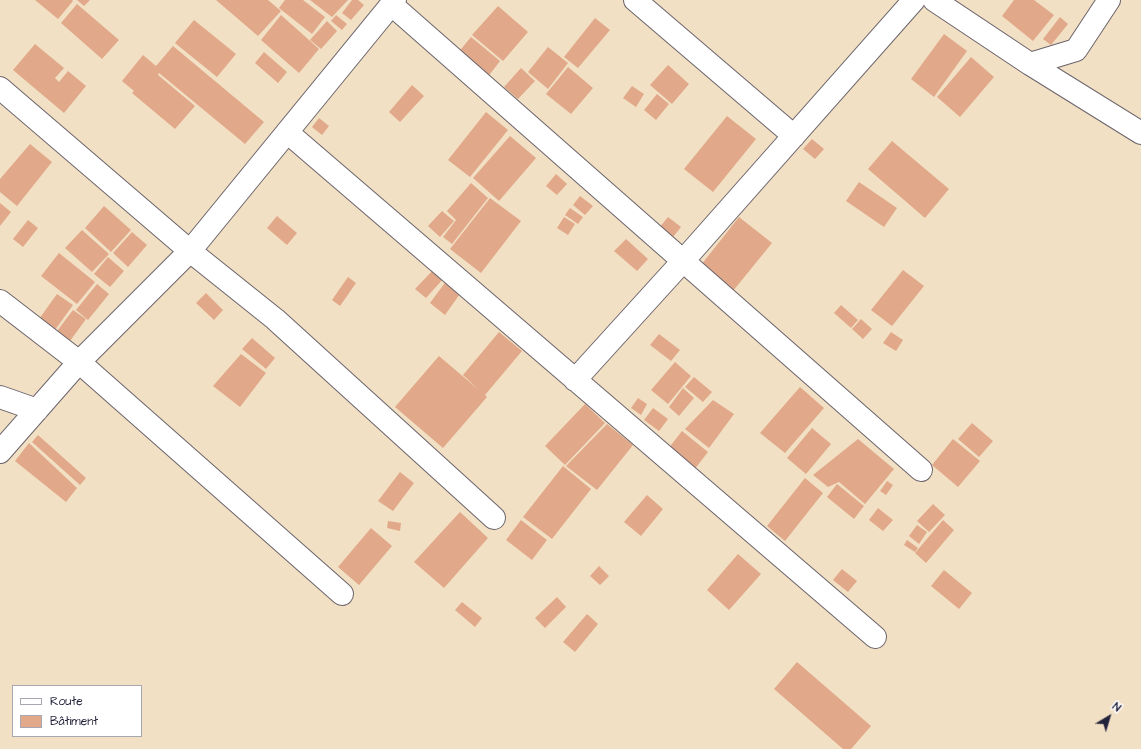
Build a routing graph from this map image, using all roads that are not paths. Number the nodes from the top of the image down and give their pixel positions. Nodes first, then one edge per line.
1 (635, 0) edge
2 (914, 0) edge
3 (934, 0) edge
4 (1109, 0) edge
5 (394, 2) edge
6 (1030, 64) junction
7 (0, 88) edge
8 (287, 132) junction
9 (1141, 134) edge
10 (794, 136) junction
11 (190, 251) junction
12 (683, 261) junction
13 (0, 301) edge
14 (79, 362) junction
15 (575, 380) junction
16 (0, 398) edge
17 (37, 410) junction
18 (0, 452) edge
19 (921, 470) dead end
20 (494, 518) dead end
21 (342, 594) dead end
22 (875, 637) dead end

1 - 10 street
2 - 10 street
3 - 6 street
4 - 6 street
5 - 8 street
5 - 12 street
6 - 9 street
7 - 11 street
8 - 11 street
8 - 15 street
10 - 12 street
11 - 14 street
11 - 20 street
12 - 15 street
12 - 19 street
13 - 14 street
14 - 17 street
14 - 21 street
15 - 22 street
16 - 17 street
17 - 18 street

